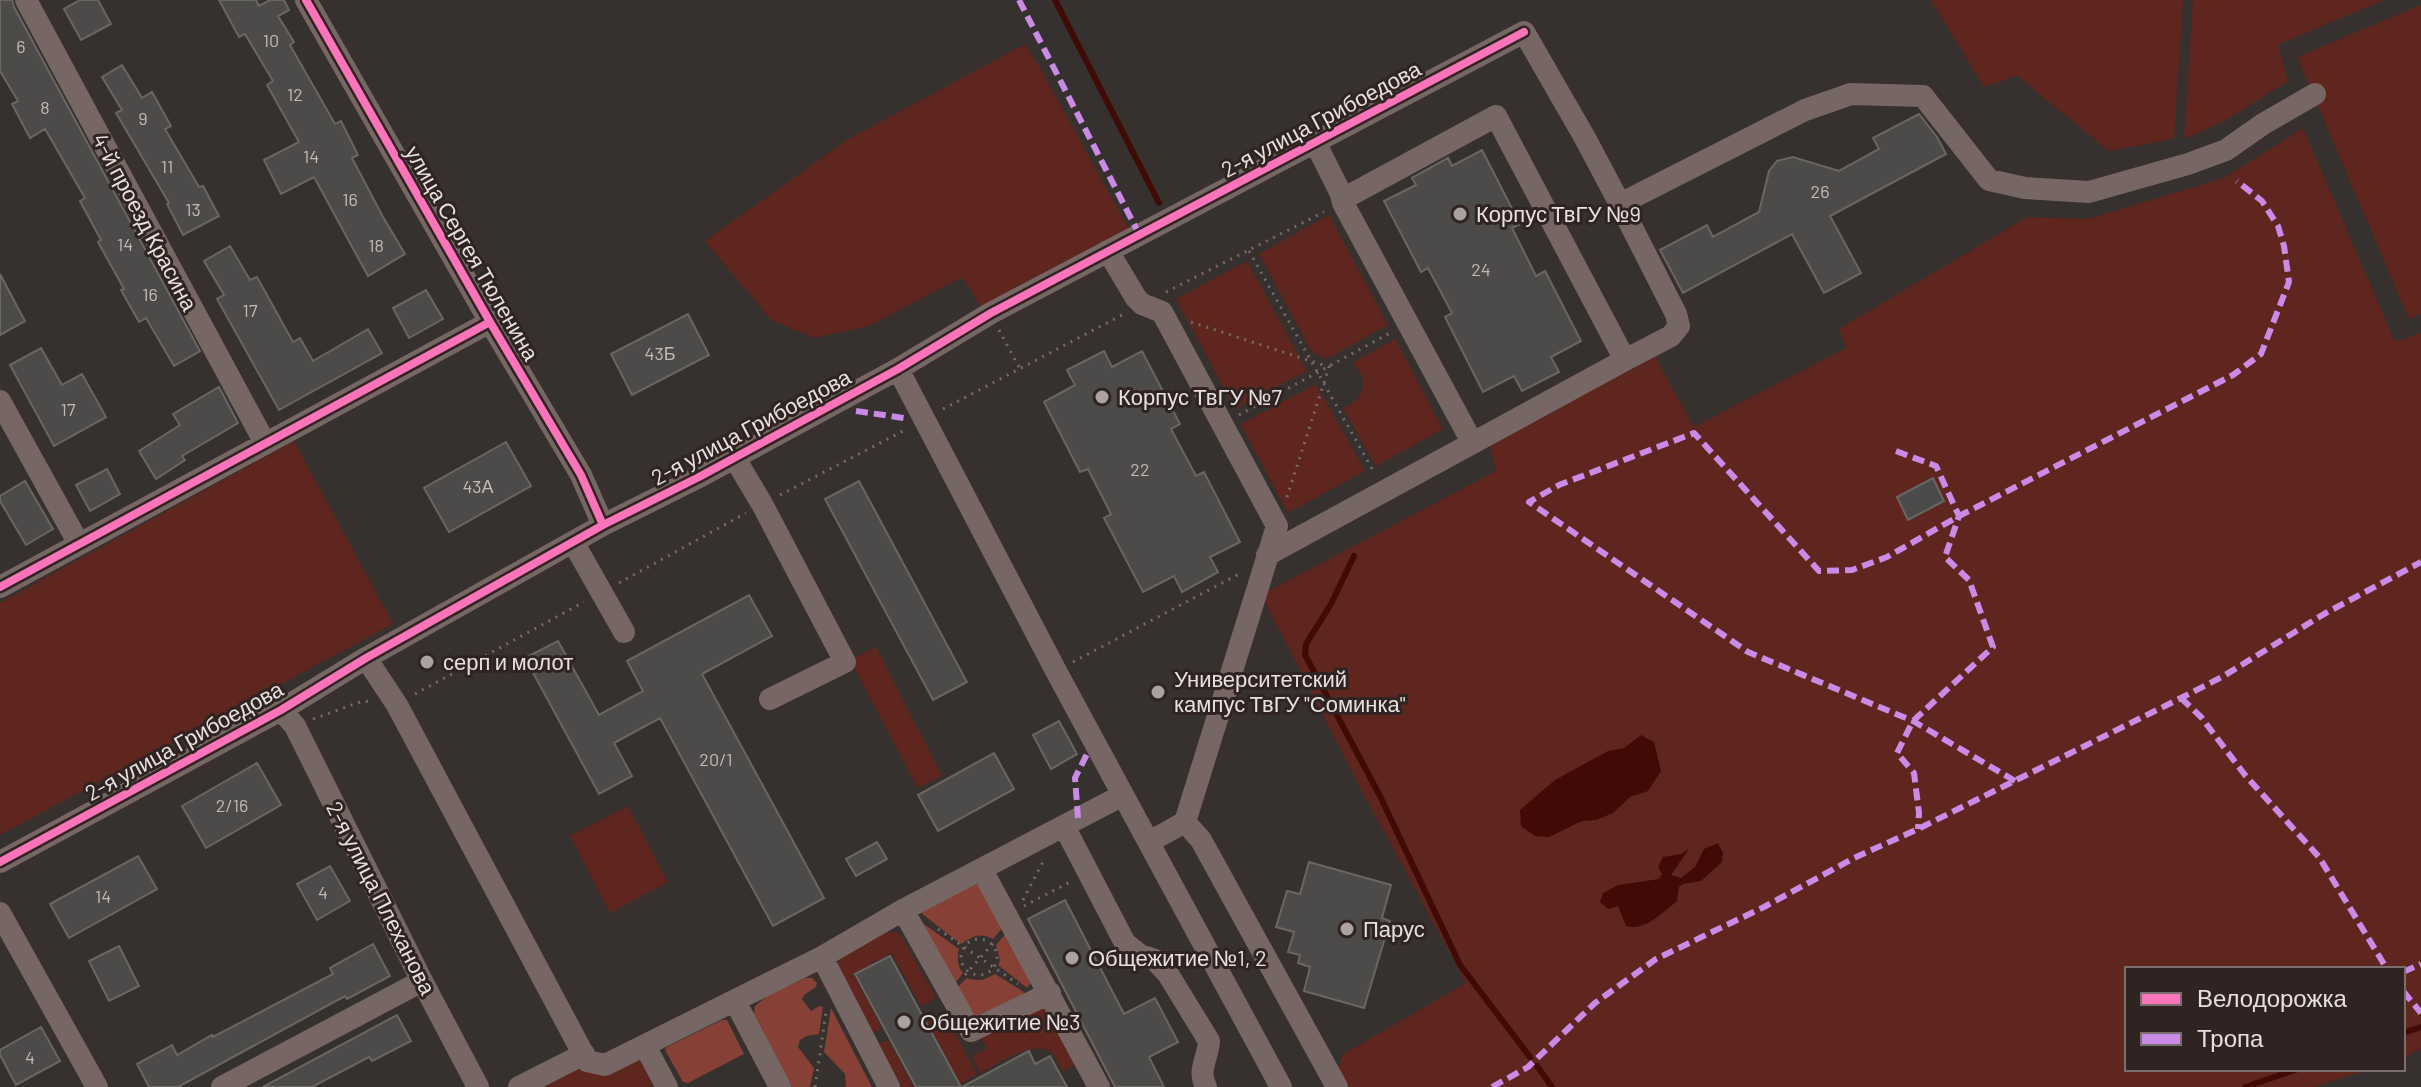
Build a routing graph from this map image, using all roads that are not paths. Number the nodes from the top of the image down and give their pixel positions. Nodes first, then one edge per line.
1 (26, 0) edge
2 (306, 0) edge
3 (2315, 94) dead end
4 (1315, 142) junction
5 (1343, 201) junction
6 (1620, 204) junction
7 (1108, 251) junction
8 (490, 322) junction
9 (1625, 360) junction
10 (898, 369) junction
11 (0, 401) edge
12 (1472, 442) junction
13 (265, 443) junction
14 (734, 457) junction
15 (603, 525) junction
16 (573, 542) junction
17 (79, 544) junction
18 (1267, 555) junction
19 (0, 587) edge
20 (624, 632) dead end
21 (366, 658) junction
22 (770, 699) dead end
23 (288, 718) junction
24 (1123, 795) junction
25 (1185, 822) junction
26 (1064, 826) junction
27 (1149, 842) junction
28 (0, 862) edge
29 (982, 870) junction
30 (903, 910) junction
31 (0, 913) edge
32 (822, 957) junction
33 (422, 981) junction
34 (1050, 993) junction
35 (735, 1001) junction
36 (645, 1046) junction
37 (584, 1054) junction
38 (97, 1087) edge
39 (222, 1087) edge
40 (478, 1087) edge
41 (519, 1087) edge
42 (667, 1087) edge
43 (780, 1087) edge
44 (889, 1087) edge
45 (1099, 1087) edge
46 (1206, 1087) edge
47 (1281, 1087) edge
48 (1337, 1087) edge

1 - 13 street, 4-й проезд Красина
2 - 8 street, улица Сергея Тюленина
3 - 6 street
4 - 5 street
4 - 6 street, 2-я улица Грибоедова
4 - 7 street, 2-я улица Грибоедова
5 - 9 street
5 - 12 street
6 - 9 street
7 - 10 street, 2-я улица Грибоедова
7 - 18 street
8 - 13 street
8 - 15 street, улица Сергея Тюленина
9 - 12 street
10 - 14 street, 2-я улица Грибоедова
10 - 24 street
11 - 17 street
12 - 18 street
13 - 17 street
14 - 15 street, 2-я улица Грибоедова
14 - 22 street
15 - 16 street, 2-я улица Грибоедова
16 - 20 street
16 - 21 street, 2-я улица Грибоедова
17 - 19 street
18 - 25 street
21 - 23 street, 2-я улица Грибоедова
21 - 37 street
23 - 28 street, 2-я улица Грибоедова
23 - 33 street, 2-я улица Плеханова
24 - 26 street
24 - 27 street
25 - 27 street
25 - 48 street
26 - 29 street
26 - 46 street
27 - 47 street
29 - 30 street
29 - 34 street
30 - 32 street
30 - 34 street
31 - 38 street
32 - 35 street
32 - 44 street
33 - 39 street
33 - 40 street, 2-я улица Плеханова
34 - 45 street
35 - 36 street
35 - 43 street
36 - 37 street
36 - 42 street
37 - 41 street

